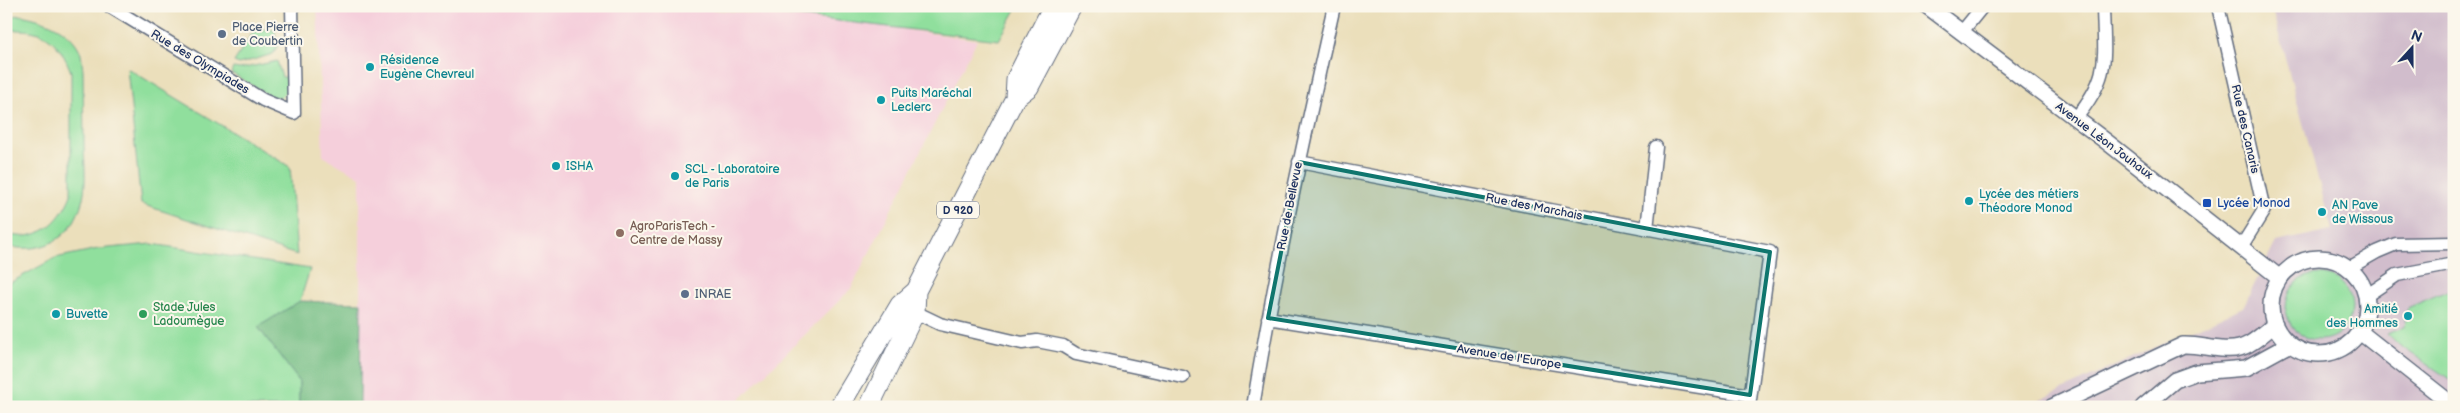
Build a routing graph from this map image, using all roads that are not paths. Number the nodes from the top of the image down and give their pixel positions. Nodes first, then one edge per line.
1 (109, 6) edge
2 (292, 6) edge
3 (1053, 6) edge
4 (1072, 6) edge
5 (1334, 6) edge
6 (1927, 6) edge
7 (1983, 6) edge
8 (2103, 6) edge
9 (2218, 6) edge
10 (1961, 33) junction
11 (1016, 98) junction
12 (2075, 119) junction
13 (1656, 148) dead end
14 (1299, 162) junction
15 (1647, 229) junction
16 (2454, 244) edge
17 (2241, 247) junction
18 (2454, 264) edge
19 (2349, 268) junction
20 (2280, 278) junction
21 (916, 291) junction
22 (2366, 296) junction
23 (915, 312) junction
24 (1268, 318) junction
25 (2274, 324) junction
26 (2360, 332) junction
27 (2290, 344) junction
28 (1183, 377) dead end
29 (1750, 401) edge
30 (2454, 406) edge
31 (839, 407) edge
32 (869, 407) edge
33 (1253, 407) edge
34 (2052, 407) edge
35 (2142, 407) edge

1 - 2 street, Rue des Olympiades
3 - 11 main road, D 920
4 - 11 main road, D 920
5 - 14 street, Rue de Bellevue
6 - 10 street, Avenue Léon Jouhaux
7 - 10 street
8 - 12 street
9 - 17 street, Rue des Canaris
10 - 12 street, Avenue Léon Jouhaux
11 - 21 main road, D 920
12 - 17 street, Avenue Léon Jouhaux
13 - 15 street
14 - 15 street, Rue des Marchais
14 - 24 street, Rue de Bellevue
15 - 29 street, Rue des Marchais
16 - 19 street
17 - 20 street, Avenue Léon Jouhaux
18 - 22 street
19 - 20 street
19 - 22 street
20 - 25 street
21 - 23 main road, D 920
21 - 31 main road, D 920
22 - 26 street
23 - 28 street
23 - 32 main road, D 920
24 - 29 street, Avenue de l'Europe
24 - 33 street, Rue de Bellevue
25 - 27 street
25 - 34 street
26 - 27 street
26 - 30 street
27 - 35 street

